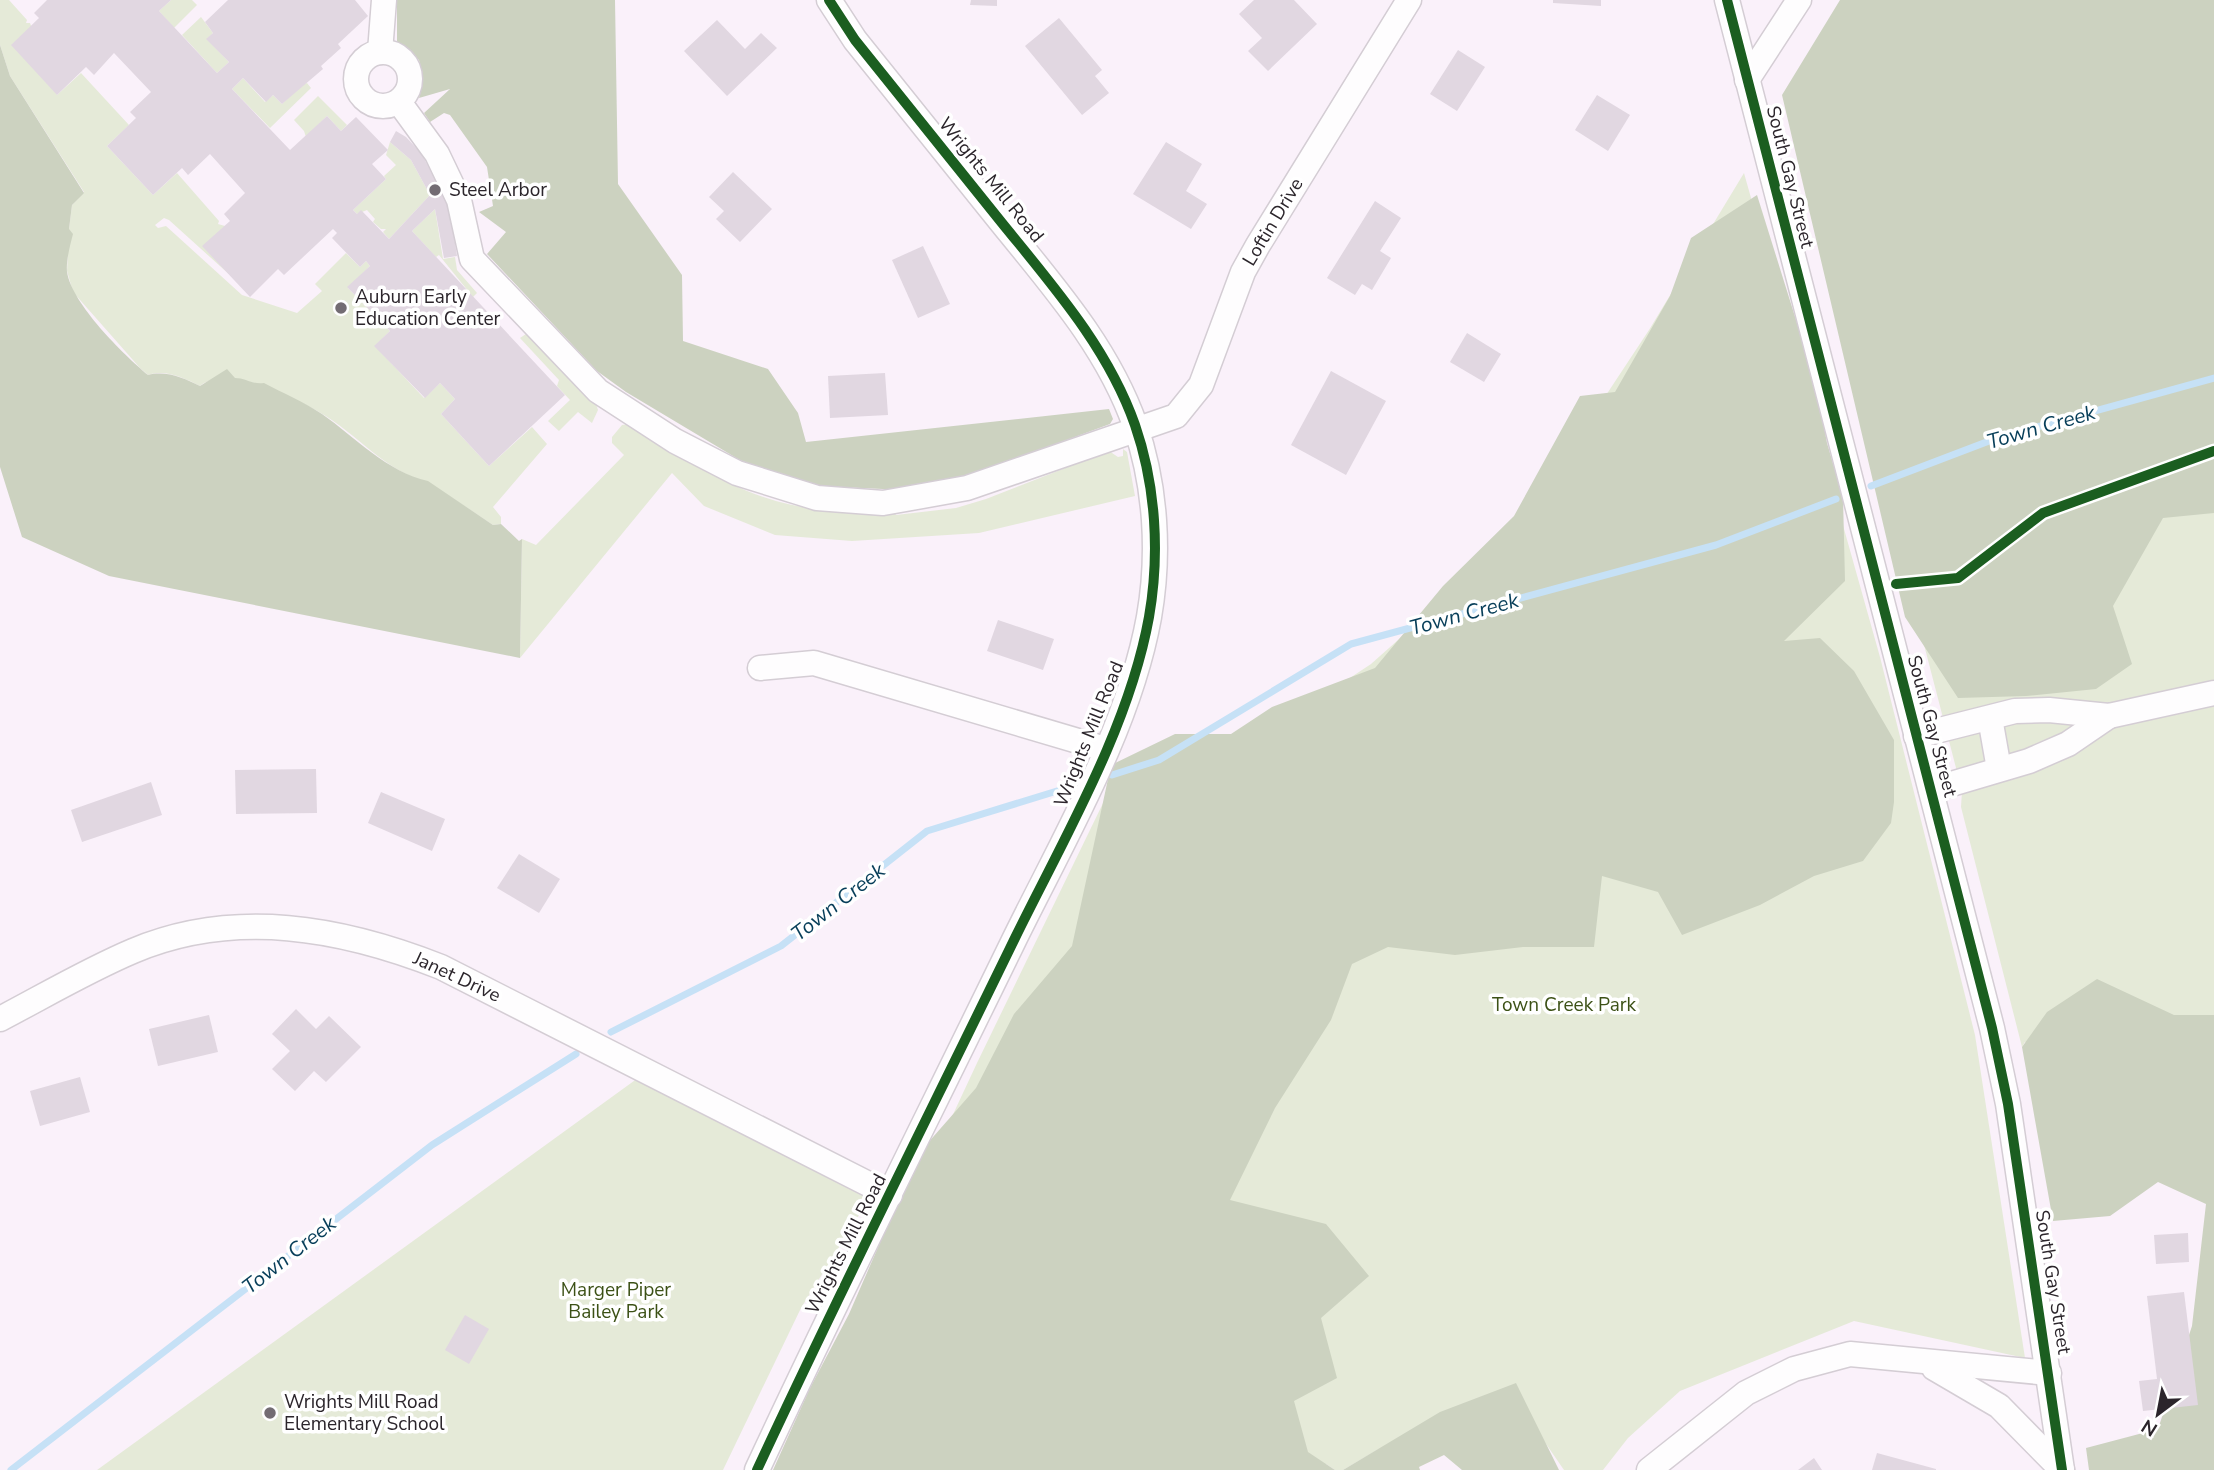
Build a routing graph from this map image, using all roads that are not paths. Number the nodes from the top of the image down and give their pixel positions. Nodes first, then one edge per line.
1 (384, 0) edge
2 (829, 0) edge
3 (1727, 0) edge
4 (1799, 0) edge
5 (1397, 5) edge
6 (380, 52) junction
7 (1747, 80) junction
8 (399, 102) junction
9 (1136, 428) junction
10 (760, 668) dead end
11 (2214, 692) edge
12 (2109, 716) junction
13 (1990, 718) junction
14 (1916, 736) junction
15 (1105, 749) junction
16 (1999, 769) junction
17 (1931, 790) junction
18 (0, 1019) edge
19 (890, 1195) junction
20 (1924, 1362) junction
21 (2049, 1373) junction
22 (757, 1470) edge
23 (1649, 1470) edge
24 (2062, 1470) edge

1 - 6 street
2 - 9 street, Wrights Mill Road
3 - 7 street, South Gay Street
4 - 7 street
5 - 9 street, Loftin Drive
6 - 8 street
6 - 8 street
7 - 14 street, South Gay Street
8 - 9 street, Loftin Drive
9 - 15 street, Wrights Mill Road
10 - 15 street
11 - 12 street
12 - 13 street
12 - 16 street
13 - 14 street
13 - 16 street
14 - 17 street, South Gay Street
15 - 19 street, Wrights Mill Road
16 - 17 street
17 - 21 street, South Gay Street
18 - 19 street, Janet Drive
19 - 22 street, Wrights Mill Road
20 - 21 street
20 - 23 street
20 - 24 street
21 - 24 street, South Gay Street

